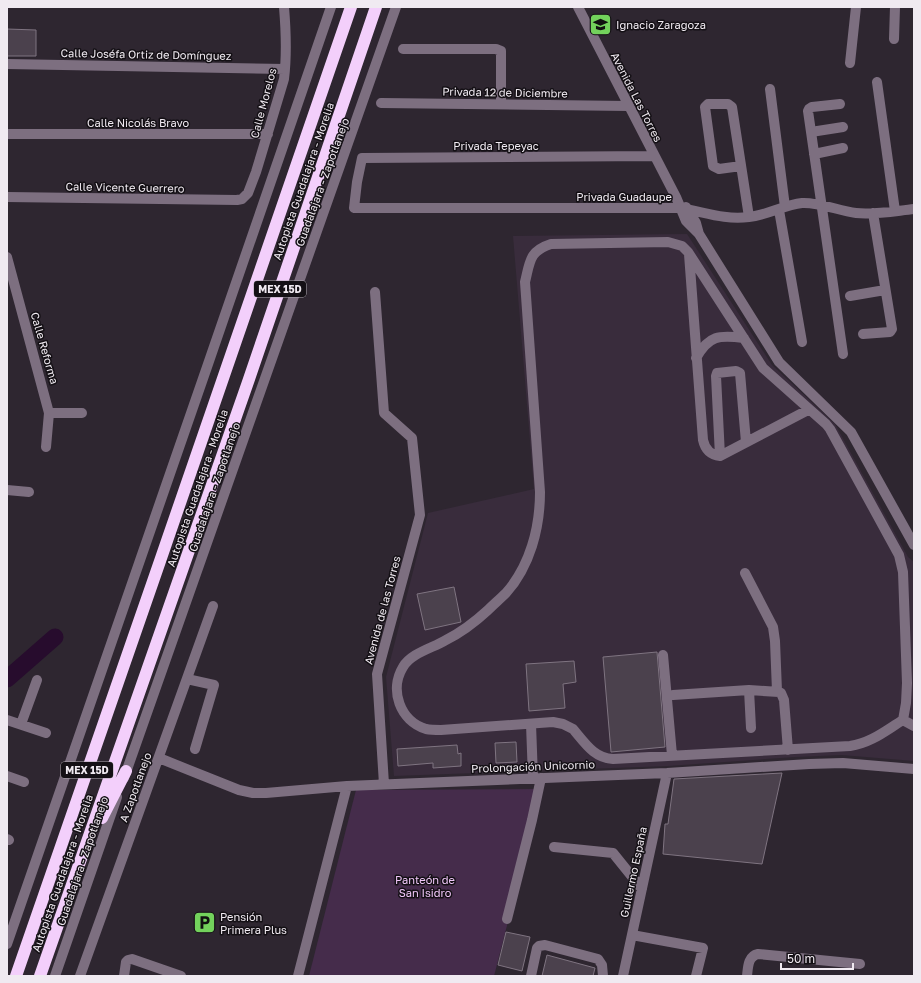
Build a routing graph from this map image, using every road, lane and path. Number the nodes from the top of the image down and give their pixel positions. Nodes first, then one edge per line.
1 (284, 7) edge
2 (330, 7) edge
3 (351, 7) edge
4 (376, 7) edge
5 (396, 7) edge
6 (578, 7) edge
7 (856, 7) edge
8 (895, 7) edge
9 (894, 39) dead end
10 (404, 49) dead end
11 (850, 63) dead end
12 (7, 64) edge
13 (285, 69) junction
14 (877, 82) dead end
15 (770, 89) dead end
16 (381, 104) dead end
17 (501, 104) junction
18 (840, 104) dead end
19 (628, 106) junction
20 (843, 127) dead end
21 (811, 132) junction
22 (7, 134) edge
23 (268, 134) junction
24 (843, 148) dead end
25 (814, 154) junction
26 (654, 156) junction
27 (741, 166) junction
28 (357, 182) joint
29 (7, 197) edge
30 (242, 199) joint
31 (823, 206) junction
32 (782, 208) junction
33 (684, 209) junction
34 (914, 209) edge
35 (895, 211) junction
36 (873, 213) junction
37 (749, 217) junction
38 (688, 252) junction
39 (7, 257) edge
40 (885, 290) junction
41 (375, 292) dead end
42 (850, 296) dead end
43 (863, 334) dead end
44 (744, 338) junction
45 (802, 342) dead end
46 (843, 354) dead end
47 (696, 358) junction
48 (808, 410) junction
49 (50, 413) junction
50 (82, 413) dead end
51 (746, 442) junction
52 (46, 447) dead end
53 (720, 456) junction
54 (7, 490) edge
55 (29, 492) dead end
56 (914, 545) edge
57 (745, 573) dead end
58 (213, 606) dead end
59 (663, 655) dead end
60 (187, 678) junction
61 (37, 680) dead end
62 (749, 690) junction
63 (777, 691) junction
64 (673, 695) dead end
65 (7, 720) edge
66 (903, 720) junction
67 (21, 724) junction
68 (531, 724) junction
69 (914, 726) edge
70 (751, 728) dead end
71 (46, 733) dead end
72 (195, 749) dead end
73 (788, 750) junction
74 (672, 755) junction
75 (159, 758) junction
76 (914, 769) edge
77 (126, 771) junction
78 (667, 773) junction
79 (7, 776) edge
80 (537, 778) junction
81 (24, 782) dead end
82 (384, 784) junction
83 (347, 786) junction
84 (554, 847) dead end
85 (83, 854) junction
86 (642, 889) junction
87 (507, 919) dead end
88 (632, 935) junction
89 (7, 944) edge
90 (860, 964) dead end
91 (16, 976) edge
92 (40, 976) edge
93 (55, 976) edge
94 (80, 976) edge
95 (124, 976) edge
96 (181, 976) edge
97 (298, 976) edge
98 (531, 976) edge
99 (603, 976) edge
100 (623, 976) edge
101 (696, 976) edge
102 (747, 976) edge

1 - 13 street, Calle Morelos
2 - 89 street
3 - 91 highway, Autopista Guadalajara - Morelia / MEX 15D
4 - 85 highway, Autopista Guadalajara - Morelia / MEX 15D
5 - 77 street, Guadalajara - Zapotlanejo
6 - 19 street, Avenida Las Torres
7 - 11 street
8 - 9 street
10 - 17 street
12 - 13 street, Calle Joséfa Ortiz de Domínguez
13 - 23 street, Calle Morelos
14 - 35 street
15 - 32 street
16 - 17 street, Privada 12 de Diciembre
17 - 19 street, Privada 12 de Diciembre
18 - 21 street
19 - 26 street, Avenida Las Torres
20 - 21 street
21 - 25 street
22 - 23 street, Calle Nicolás Bravo
23 - 30 street, Calle Morelos
24 - 25 street
25 - 31 street
26 - 28 street, Privada Tepeyac
26 - 33 street, Avenida Las Torres
27 - 27 street
27 - 37 street
28 - 33 street, Privada Guadaupe
29 - 30 street, Calle Vicente Guerrero
31 - 32 street, Privada Guadaupe
31 - 36 street, Privada Guadaupe
31 - 46 street
32 - 37 street, Privada Guadaupe
32 - 45 street
33 - 37 street, Privada Guadaupe
33 - 56 street, Avenida Las Torres
34 - 35 street, Privada Guadaupe
35 - 36 street, Privada Guadaupe
36 - 40 street
38 - 44 street
38 - 47 street
38 - 68 street
39 - 49 street, Calle Reforma
40 - 42 street
40 - 43 street
41 - 82 street, Avenida de las Torres
44 - 47 street
44 - 48 street
47 - 53 street
48 - 51 street
48 - 66 street
49 - 50 street
49 - 52 street, Calle Reforma
51 - 53 street
51 - 53 street
54 - 55 street
57 - 63 street
58 - 60 street, A Zapotlanejo
59 - 74 street
60 - 72 street
60 - 75 street, A Zapotlanejo
61 - 67 street
62 - 63 street
62 - 64 street
62 - 70 street
63 - 73 street
65 - 67 street
66 - 69 street
66 - 73 street
67 - 71 street
68 - 74 street
68 - 80 street
73 - 74 street
75 - 83 street, Prolongación Unicornio
75 - 94 street, A Zapotlanejo
76 - 78 street, Prolongación Unicornio
77 - 85 highway
77 - 93 street, Guadalajara - Zapotlanejo
78 - 80 street, Prolongación Unicornio
78 - 86 street, Guillermo España
79 - 81 street
80 - 82 street, Prolongación Unicornio
80 - 87 street
82 - 83 street, Prolongación Unicornio
83 - 97 street
84 - 86 street
85 - 92 highway, Autopista Guadalajara - Morelia / MEX 15D
86 - 88 street, Guillermo España
88 - 100 street, Guillermo España
88 - 101 street
90 - 102 street
95 - 96 street
98 - 99 street

